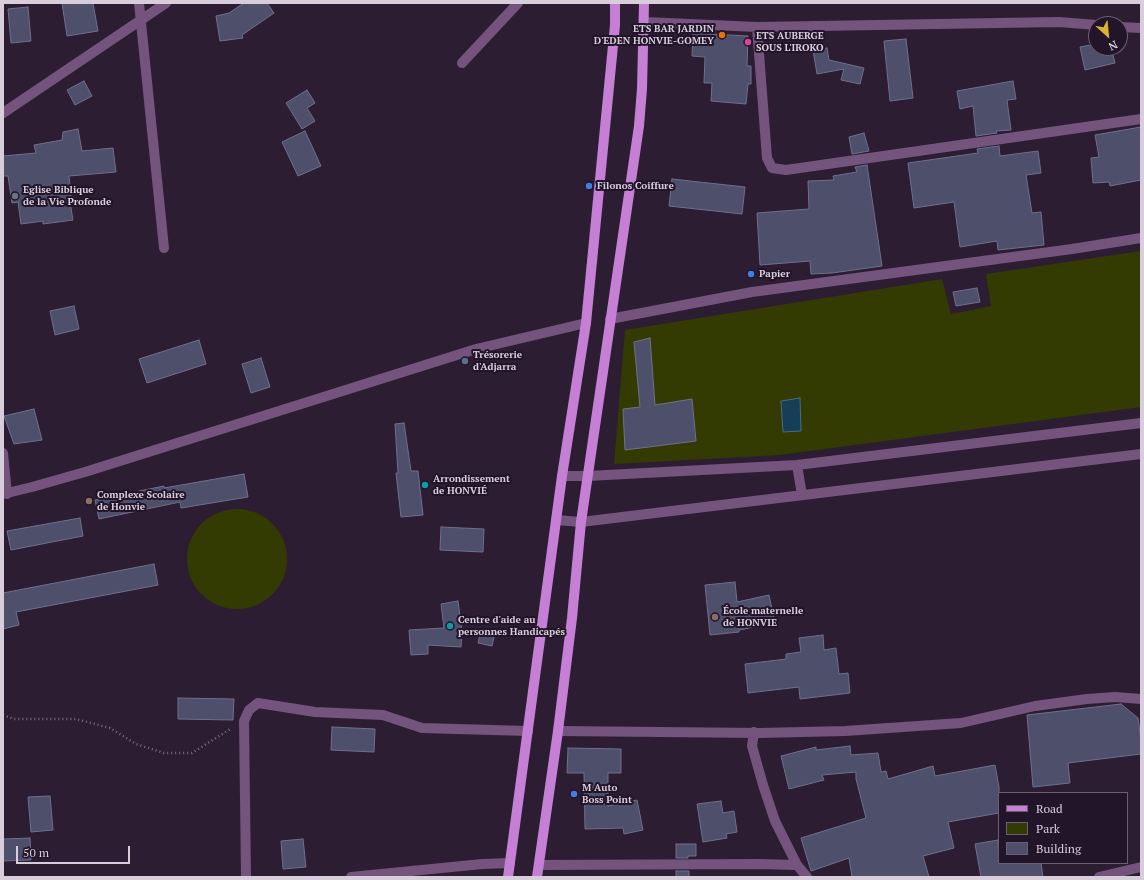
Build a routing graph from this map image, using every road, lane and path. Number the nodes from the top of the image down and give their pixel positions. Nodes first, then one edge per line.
1 (139, 3) edge
2 (166, 3) edge
3 (518, 3) edge
4 (615, 3) edge
5 (644, 3) edge
6 (140, 21) junction
7 (644, 22) junction
8 (1088, 24) edge
9 (757, 27) junction
10 (1128, 27) edge
11 (1141, 28) edge
12 (462, 63) dead end
13 (3, 113) edge
14 (1141, 119) edge
15 (1141, 238) edge
16 (164, 248) dead end
17 (610, 319) junction
18 (586, 324) junction
19 (1141, 423) edge
20 (3, 453) edge
21 (1141, 454) edge
22 (797, 465) junction
23 (562, 476) junction
24 (588, 476) junction
25 (5, 494) edge
26 (802, 495) junction
27 (556, 520) junction
28 (581, 522) junction
29 (1141, 699) edge
30 (1141, 704) edge
31 (3, 715) edge
32 (244, 721) junction
33 (528, 731) junction
34 (558, 731) junction
35 (754, 732) junction
36 (510, 864) junction
37 (539, 865) junction
38 (797, 865) junction
39 (1141, 867) edge
40 (246, 877) edge
41 (351, 877) edge
42 (508, 877) edge
43 (537, 877) edge
44 (807, 877) edge
45 (1099, 877) edge

1 - 6 street
2 - 6 street
3 - 12 street
4 - 18 main road
5 - 7 main road
6 - 13 street
6 - 16 street
7 - 9 street
7 - 17 main road
8 - 9 street
9 - 14 street
10 - 11 street
15 - 17 street
17 - 24 main road
18 - 23 main road
18 - 25 street
19 - 22 street
20 - 25 street
21 - 26 street
22 - 24 street
22 - 26 street
23 - 24 street
23 - 27 main road
24 - 28 main road
26 - 28 street
27 - 28 street
27 - 33 main road
28 - 34 main road
29 - 30 street
29 - 35 street
31 - 32 path
32 - 33 street
32 - 40 street
33 - 36 main road
34 - 35 street
34 - 37 main road
35 - 38 street
36 - 41 street
36 - 42 main road
37 - 38 street
37 - 43 main road
38 - 44 street
39 - 45 street

